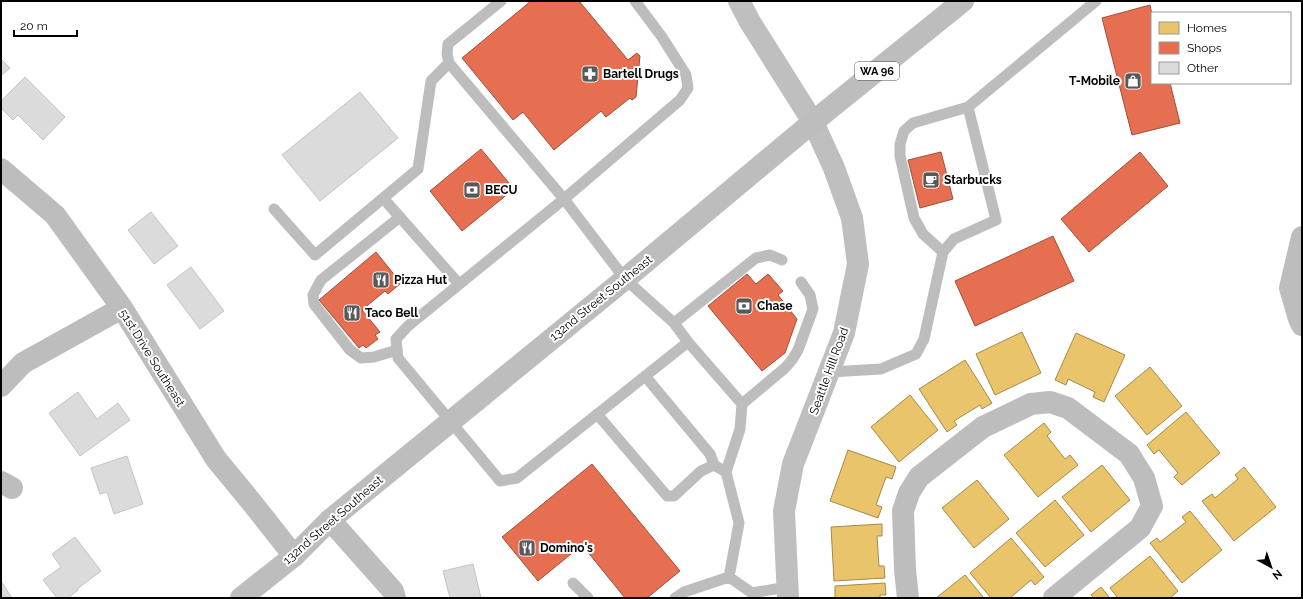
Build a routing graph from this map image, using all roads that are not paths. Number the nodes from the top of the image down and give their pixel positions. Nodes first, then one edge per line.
1 (500, 1) edge
2 (634, 1) edge
3 (739, 1) edge
4 (963, 1) edge
5 (1096, 1) edge
6 (449, 63) junction
7 (968, 106) junction
8 (812, 122) junction
9 (1, 169) edge
10 (383, 198) junction
11 (564, 199) junction
12 (274, 209) dead end
13 (400, 217) junction
14 (1302, 237) edge
15 (943, 252) junction
16 (782, 260) dead end
17 (625, 279) junction
18 (801, 282) dead end
19 (459, 284) junction
20 (122, 308) junction
21 (674, 323) junction
22 (1302, 325) edge
23 (688, 342) junction
24 (397, 350) junction
25 (830, 372) junction
26 (645, 376) junction
27 (1, 386) edge
28 (742, 404) junction
29 (597, 414) junction
30 (450, 420) junction
31 (714, 465) junction
32 (726, 472) junction
33 (330, 520) junction
34 (294, 556) junction
35 (729, 577) junction
36 (573, 583) dead end
37 (787, 592) edge
38 (241, 598) edge
39 (396, 598) edge
40 (588, 598) edge
41 (675, 598) edge
42 (908, 598) edge
43 (1054, 598) edge

1 - 6 lane
2 - 11 lane
3 - 8 main road, Seattle Hill Road
4 - 8 street, 132nd Street Southeast / WA 96
5 - 7 lane
6 - 10 lane
6 - 11 lane
7 - 15 lane
7 - 15 lane
8 - 17 street, 132nd Street Southeast
8 - 25 main road, Seattle Hill Road
9 - 20 street, 51st Drive Southeast
10 - 12 lane
10 - 13 lane
11 - 17 lane
11 - 19 lane
13 - 19 lane
13 - 24 lane
14 - 22 street
15 - 25 lane
16 - 21 lane
17 - 21 lane
17 - 30 street, 132nd Street Southeast
18 - 28 lane
19 - 24 lane
20 - 27 street
20 - 34 street, 51st Drive Southeast
21 - 23 lane
23 - 26 lane
23 - 28 lane
24 - 30 lane
25 - 37 main road, Seattle Hill Road
26 - 29 lane
26 - 31 lane
28 - 32 lane
29 - 30 lane
29 - 31 lane
30 - 33 street, 132nd Street Southeast
31 - 32 lane
32 - 35 lane
33 - 34 street, 132nd Street Southeast
33 - 39 street
34 - 38 street, 132nd Street Southeast
35 - 37 lane
35 - 41 lane
36 - 40 lane
42 - 43 street

